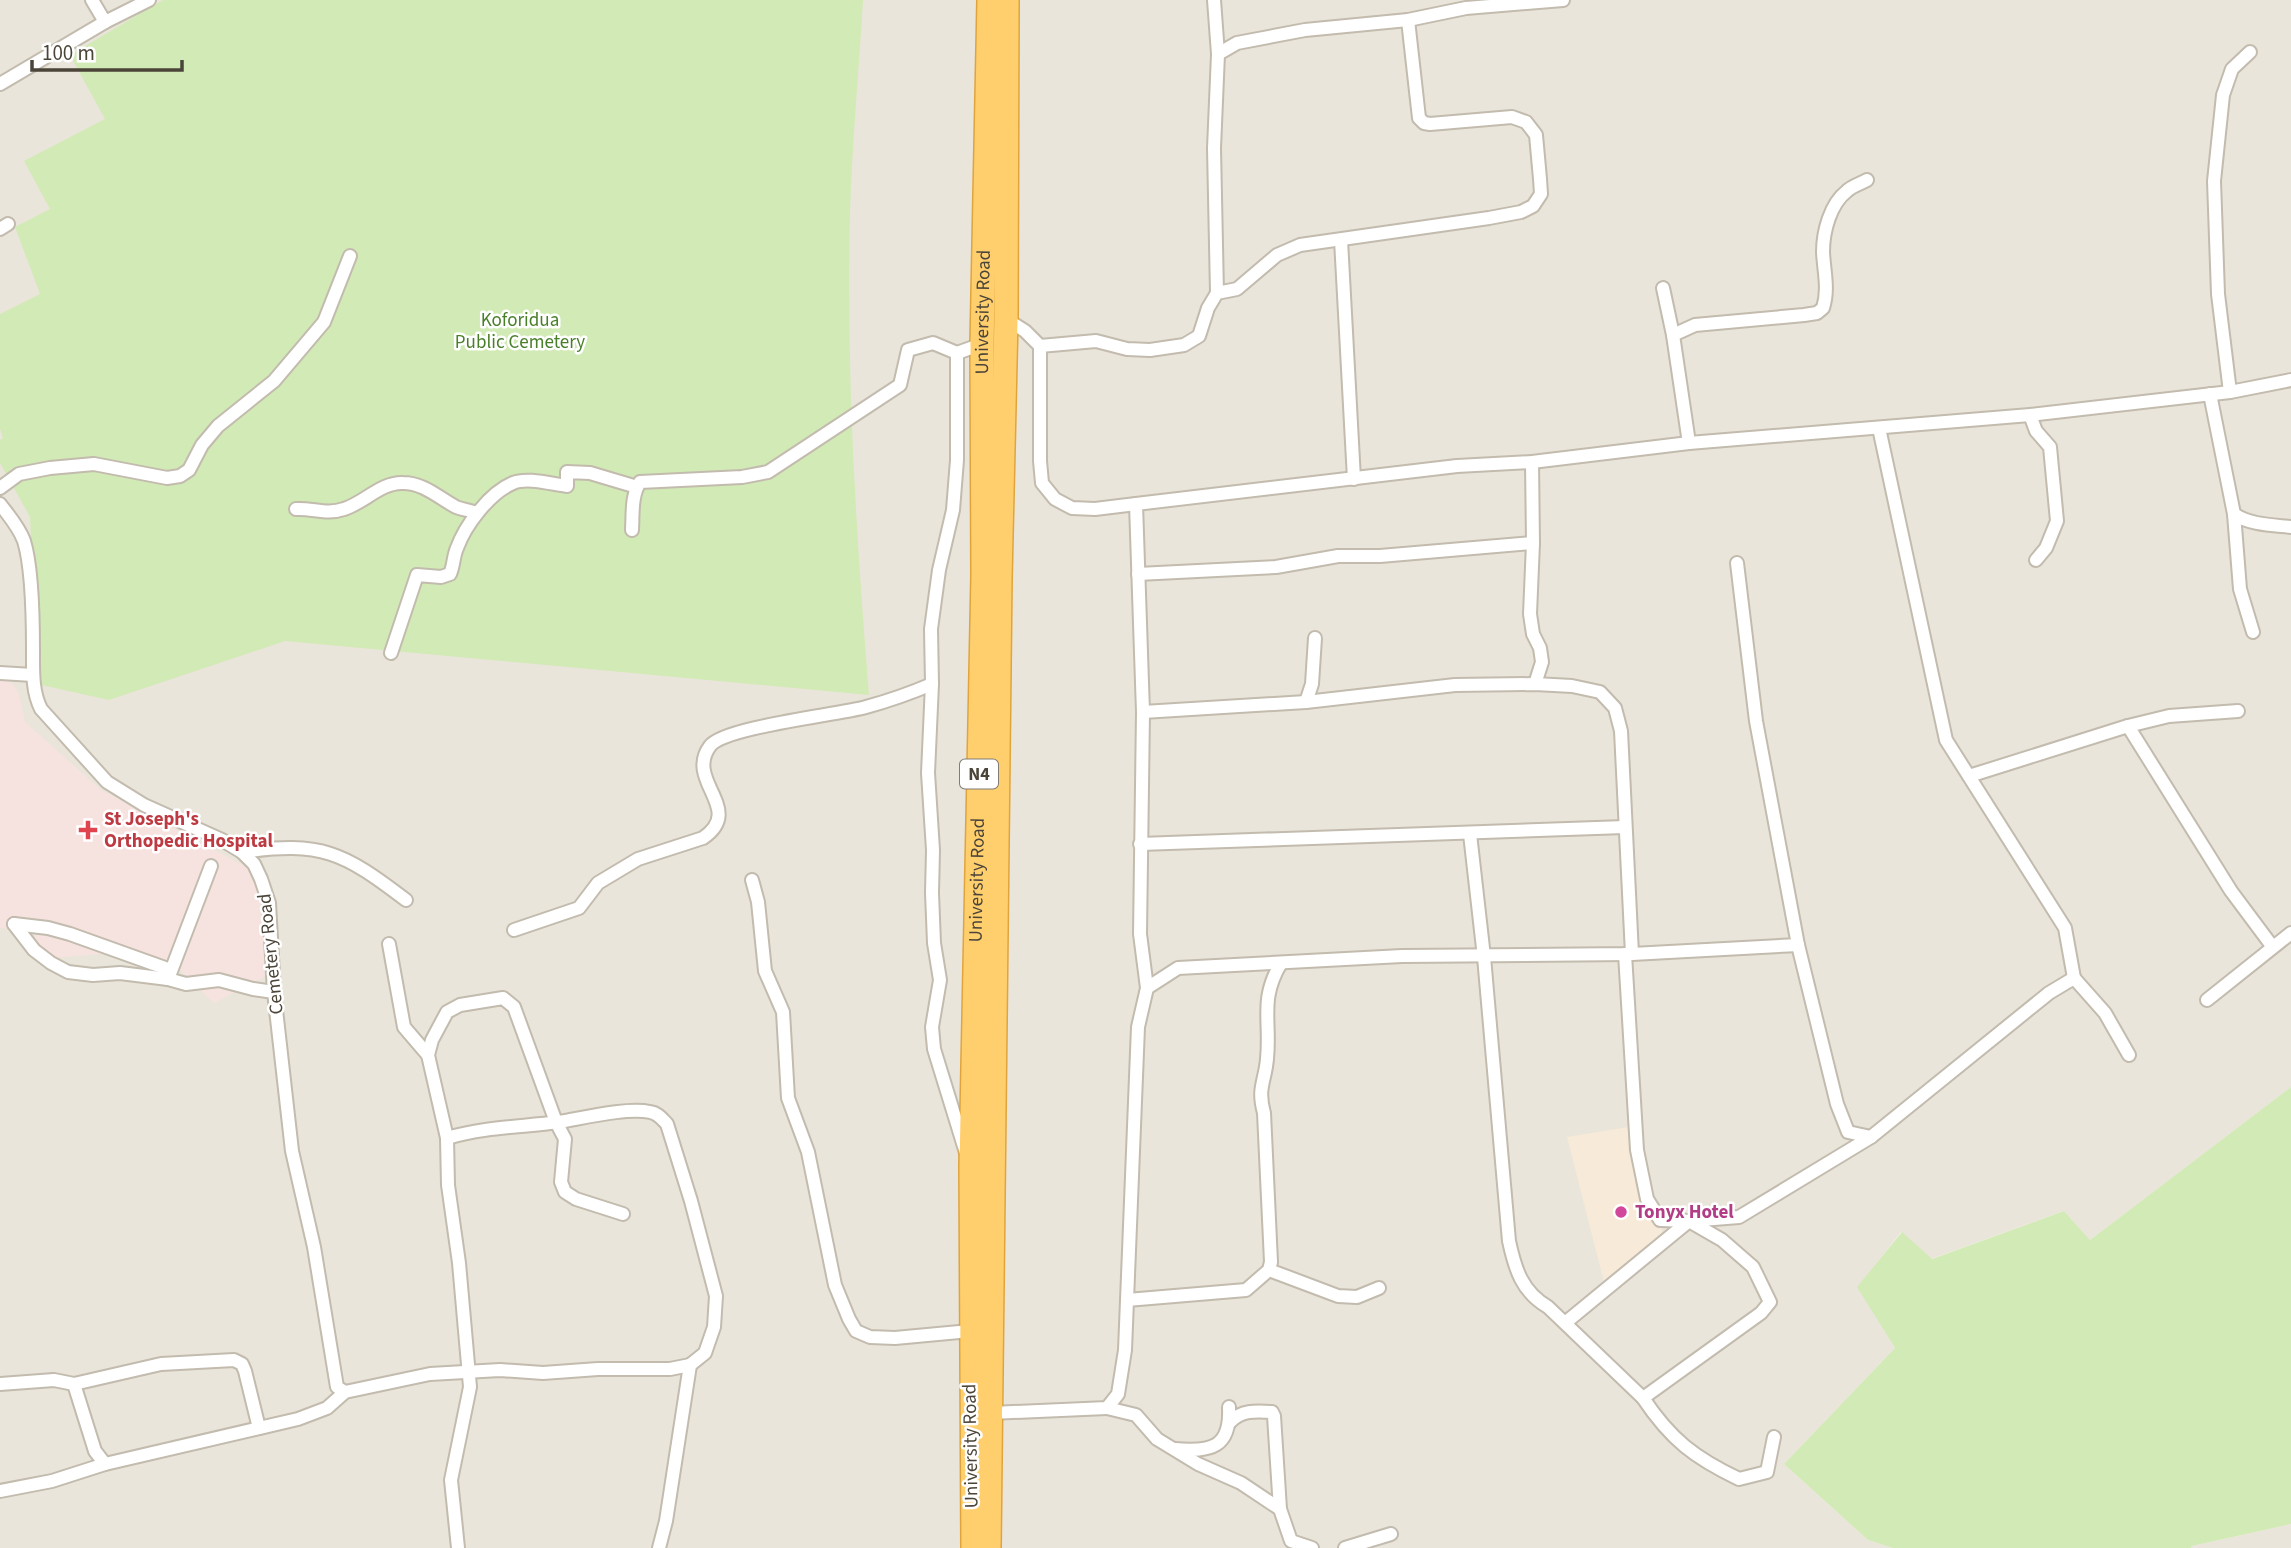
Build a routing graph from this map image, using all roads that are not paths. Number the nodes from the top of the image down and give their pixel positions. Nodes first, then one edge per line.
1 (92, 0) edge
2 (149, 0) edge
3 (989, 0) edge
4 (1007, 0) edge
5 (1214, 0) edge
6 (1563, 0) edge
7 (1466, 4) edge
8 (1408, 20) junction
9 (105, 22) junction
10 (2250, 52) dead end
11 (1218, 54) junction
12 (0, 83) edge
13 (1867, 180) dead end
14 (1341, 240) junction
15 (350, 256) dead end
16 (1663, 288) dead end
17 (1217, 293) junction
18 (1006, 319) junction
19 (1673, 335) junction
20 (982, 344) junction
21 (1040, 346) junction
22 (957, 353) junction
23 (2291, 380) edge
24 (2230, 392) junction
25 (2210, 394) junction
26 (2029, 415) junction
27 (1879, 428) junction
28 (1689, 443) junction
29 (1532, 462) junction
30 (1354, 479) junction
31 (637, 486) junction
32 (0, 488) edge
33 (0, 504) edge
34 (1136, 504) junction
35 (296, 509) dead end
36 (477, 513) junction
37 (2234, 514) junction
38 (2291, 527) edge
39 (632, 530) dead end
40 (1533, 543) junction
41 (2036, 560) dead end
42 (1737, 563) dead end
43 (1138, 574) junction
44 (2253, 632) dead end
45 (1315, 638) dead end
46 (391, 653) dead end
47 (0, 673) edge
48 (33, 675) junction
49 (932, 684) junction
50 (1535, 684) junction
51 (1306, 702) junction
52 (2238, 711) dead end
53 (1143, 712) junction
54 (2128, 726) junction
55 (1969, 776) junction
56 (1625, 827) junction
57 (1470, 834) junction
58 (1140, 844) junction
59 (242, 852) junction
60 (211, 866) dead end
61 (752, 880) dead end
62 (406, 900) dead end
63 (514, 930) dead end
64 (2291, 933) edge
65 (389, 944) dead end
66 (1798, 945) junction
67 (2272, 946) junction
68 (1628, 954) junction
69 (1483, 957) junction
70 (1281, 963) junction
71 (2074, 978) junction
72 (168, 979) junction
73 (1147, 988) junction
74 (274, 992) junction
75 (2207, 1000) dead end
76 (428, 1055) junction
77 (2129, 1055) dead end
78 (556, 1122) junction
79 (1871, 1137) junction
80 (447, 1138) junction
81 (971, 1166) junction
82 (623, 1214) dead end
83 (1689, 1221) junction
84 (1269, 1270) junction
85 (1379, 1288) dead end
86 (1128, 1300) junction
87 (1565, 1323) junction
88 (971, 1331) junction
89 (690, 1365) junction
90 (469, 1372) junction
91 (0, 1384) edge
92 (74, 1384) junction
93 (345, 1392) junction
94 (1643, 1398) junction
95 (1229, 1407) dead end
96 (1107, 1408) junction
97 (991, 1413) junction
98 (1230, 1422) junction
99 (259, 1428) junction
100 (1774, 1437) dead end
101 (1172, 1448) junction
102 (1212, 1449) junction
103 (105, 1464) junction
104 (1198, 1464) junction
105 (0, 1491) edge
106 (1280, 1509) junction
107 (1391, 1534) dead end
108 (1291, 1544) edge
109 (458, 1548) edge
110 (659, 1548) edge
111 (972, 1548) edge
112 (989, 1548) edge
113 (1312, 1548) edge
114 (1345, 1548) edge

1 - 9 street
2 - 9 street
3 - 20 highway, University Road / N4
4 - 18 highway, University Road / N4
5 - 11 street
6 - 7 street
7 - 8 street
8 - 11 street
8 - 14 street
9 - 12 street
10 - 24 street
11 - 17 street
13 - 19 street
14 - 17 street
14 - 30 street
15 - 32 street
16 - 19 street
17 - 21 street
18 - 21 street
18 - 97 highway, University Road / N4
19 - 28 street
20 - 22 street
20 - 81 highway, University Road / N4
21 - 34 street
22 - 31 street
22 - 49 street
23 - 24 street
24 - 25 street
25 - 26 street
25 - 37 street
26 - 27 street
26 - 41 street
27 - 28 street
27 - 55 street
28 - 29 street
29 - 30 street
29 - 40 street
30 - 34 street
31 - 36 street
31 - 39 street
33 - 48 street, Cemetery Road
34 - 43 street
35 - 36 street
36 - 46 street
37 - 38 street
37 - 44 street
40 - 43 street
40 - 50 street
42 - 66 street
43 - 53 street
45 - 51 street
47 - 48 street
48 - 59 street, Cemetery Road
49 - 63 street
49 - 81 street
50 - 51 street
50 - 56 street
51 - 53 street
52 - 54 street
53 - 58 street
54 - 55 street
54 - 67 street
55 - 71 street
56 - 57 street
56 - 68 street
57 - 58 street
57 - 69 street
58 - 73 street
59 - 62 street
59 - 74 street, Cemetery Road
60 - 72 street
61 - 88 street
64 - 67 street
65 - 76 street
66 - 68 street
66 - 79 street
67 - 75 street
68 - 69 street
68 - 83 street
69 - 70 street
69 - 87 street
70 - 73 street
70 - 84 street
71 - 77 street
71 - 79 street
72 - 72 street
72 - 74 street
73 - 86 street
74 - 93 street, Cemetery Road
76 - 78 street
76 - 80 street
78 - 80 street
78 - 82 street
78 - 89 street
79 - 83 street
80 - 90 street
81 - 88 highway, University Road / N4
83 - 87 street
83 - 94 street
84 - 85 street
84 - 86 street
86 - 96 street
87 - 94 street
88 - 111 highway, University Road / N4
89 - 90 street
89 - 110 street
90 - 93 street
90 - 109 street
91 - 92 street
92 - 99 street
92 - 103 street
93 - 99 street
94 - 100 street
95 - 98 street
96 - 97 street
96 - 101 street
97 - 112 highway, University Road / N4
98 - 102 street
98 - 106 street
99 - 103 street
101 - 102 street
101 - 104 street
102 - 104 street
103 - 105 street
104 - 106 street
106 - 108 street
107 - 114 street
108 - 113 street

